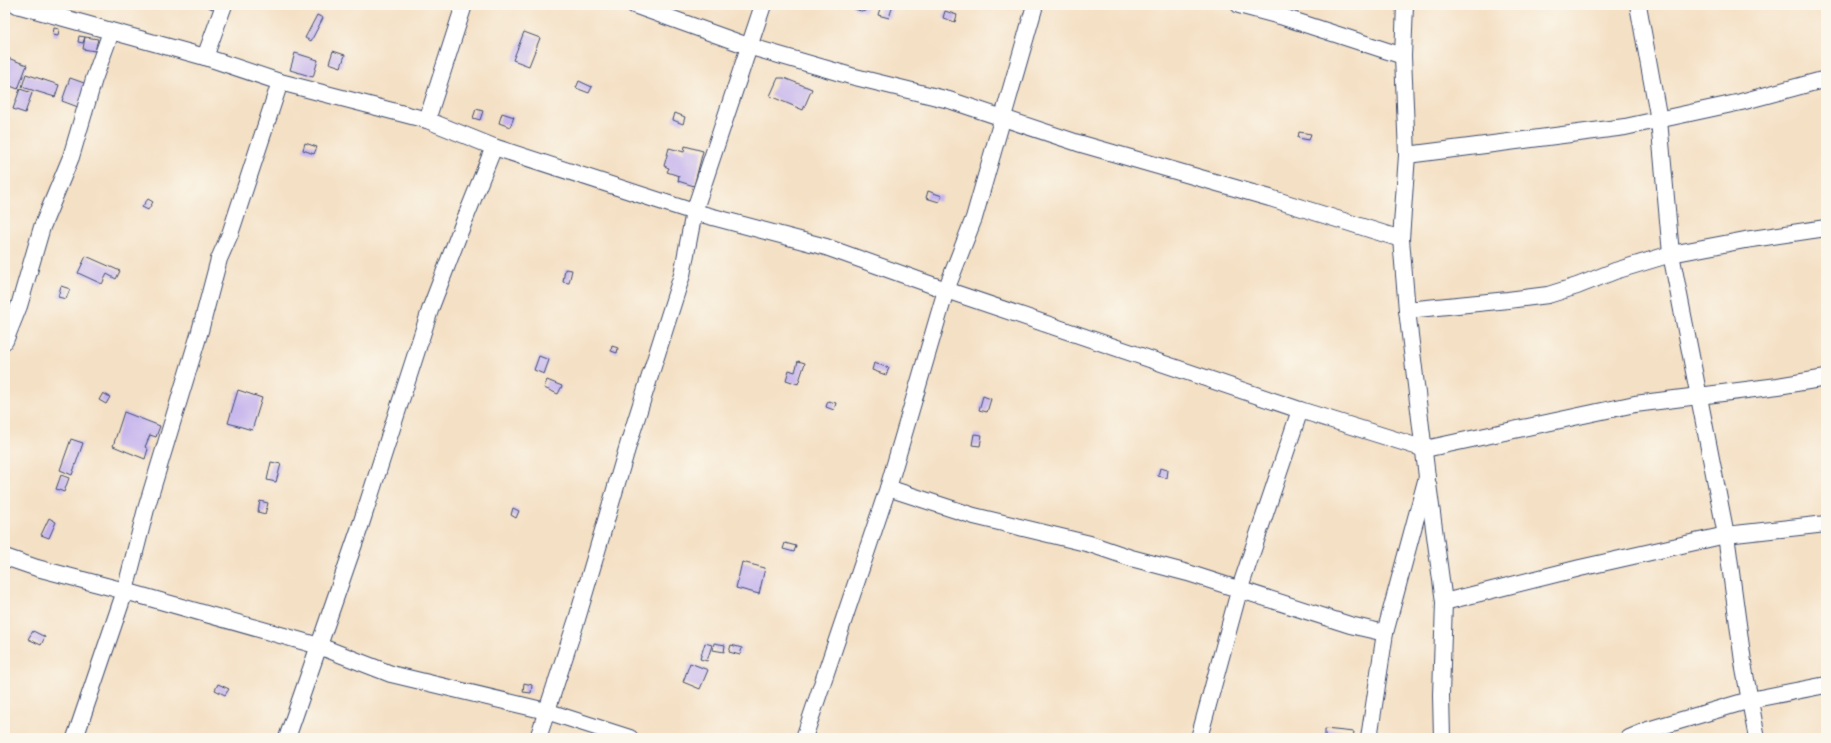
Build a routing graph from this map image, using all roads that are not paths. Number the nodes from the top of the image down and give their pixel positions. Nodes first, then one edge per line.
1 (17, 5) edge
2 (224, 5) edge
3 (464, 5) edge
4 (634, 5) edge
5 (763, 5) edge
6 (1035, 5) edge
7 (1239, 5) edge
8 (1405, 5) edge
9 (1638, 5) edge
10 (111, 32) junction
11 (748, 46) junction
12 (1402, 56) junction
13 (205, 57) junction
14 (1826, 79) edge
15 (280, 82) junction
16 (1002, 117) junction
17 (427, 120) junction
18 (1659, 120) junction
19 (494, 148) junction
20 (1406, 155) junction
21 (694, 212) junction
22 (1826, 228) edge
23 (1401, 239) junction
24 (1672, 254) junction
25 (946, 290) junction
26 (1407, 310) junction
27 (5, 342) edge
28 (1826, 378) edge
29 (1698, 396) junction
30 (1300, 410) junction
31 (1425, 450) junction
32 (1427, 477) junction
33 (888, 488) junction
34 (1826, 524) edge
35 (1726, 535) junction
36 (5, 557) edge
37 (124, 591) junction
38 (1239, 591) junction
39 (1444, 602) junction
40 (1385, 633) junction
41 (319, 646) junction
42 (1826, 685) edge
43 (1750, 700) junction
44 (546, 711) junction
45 (75, 738) edge
46 (287, 738) edge
47 (538, 738) edge
48 (630, 738) edge
49 (804, 738) edge
50 (1199, 738) edge
51 (1369, 738) edge
52 (1442, 738) edge
53 (1629, 738) edge
54 (1757, 738) edge

1 - 10 street
2 - 13 street
3 - 17 street
4 - 11 street
5 - 11 street
6 - 16 street
7 - 12 street
8 - 12 street
9 - 18 street
10 - 13 street
10 - 27 street
11 - 16 street
11 - 21 street
12 - 20 street
13 - 15 street
14 - 18 street
15 - 17 street
15 - 37 street
16 - 23 street
16 - 25 street
17 - 19 street
18 - 20 street
18 - 24 street
19 - 21 street
19 - 41 street
20 - 23 street
21 - 25 street
21 - 44 street
22 - 24 street
23 - 26 street
24 - 26 street
24 - 29 street
25 - 30 street
25 - 33 street
26 - 31 street
28 - 29 street
29 - 31 street
29 - 35 street
30 - 31 street
30 - 38 street
31 - 32 street
32 - 39 street
32 - 40 street
33 - 38 street
33 - 49 street
34 - 35 street
35 - 39 street
35 - 43 street
36 - 37 street
37 - 41 street
37 - 45 street
38 - 40 street
38 - 50 street
39 - 52 street
40 - 51 street
41 - 44 street
41 - 46 street
42 - 43 street
43 - 53 street
43 - 54 street
44 - 47 street
44 - 48 street

